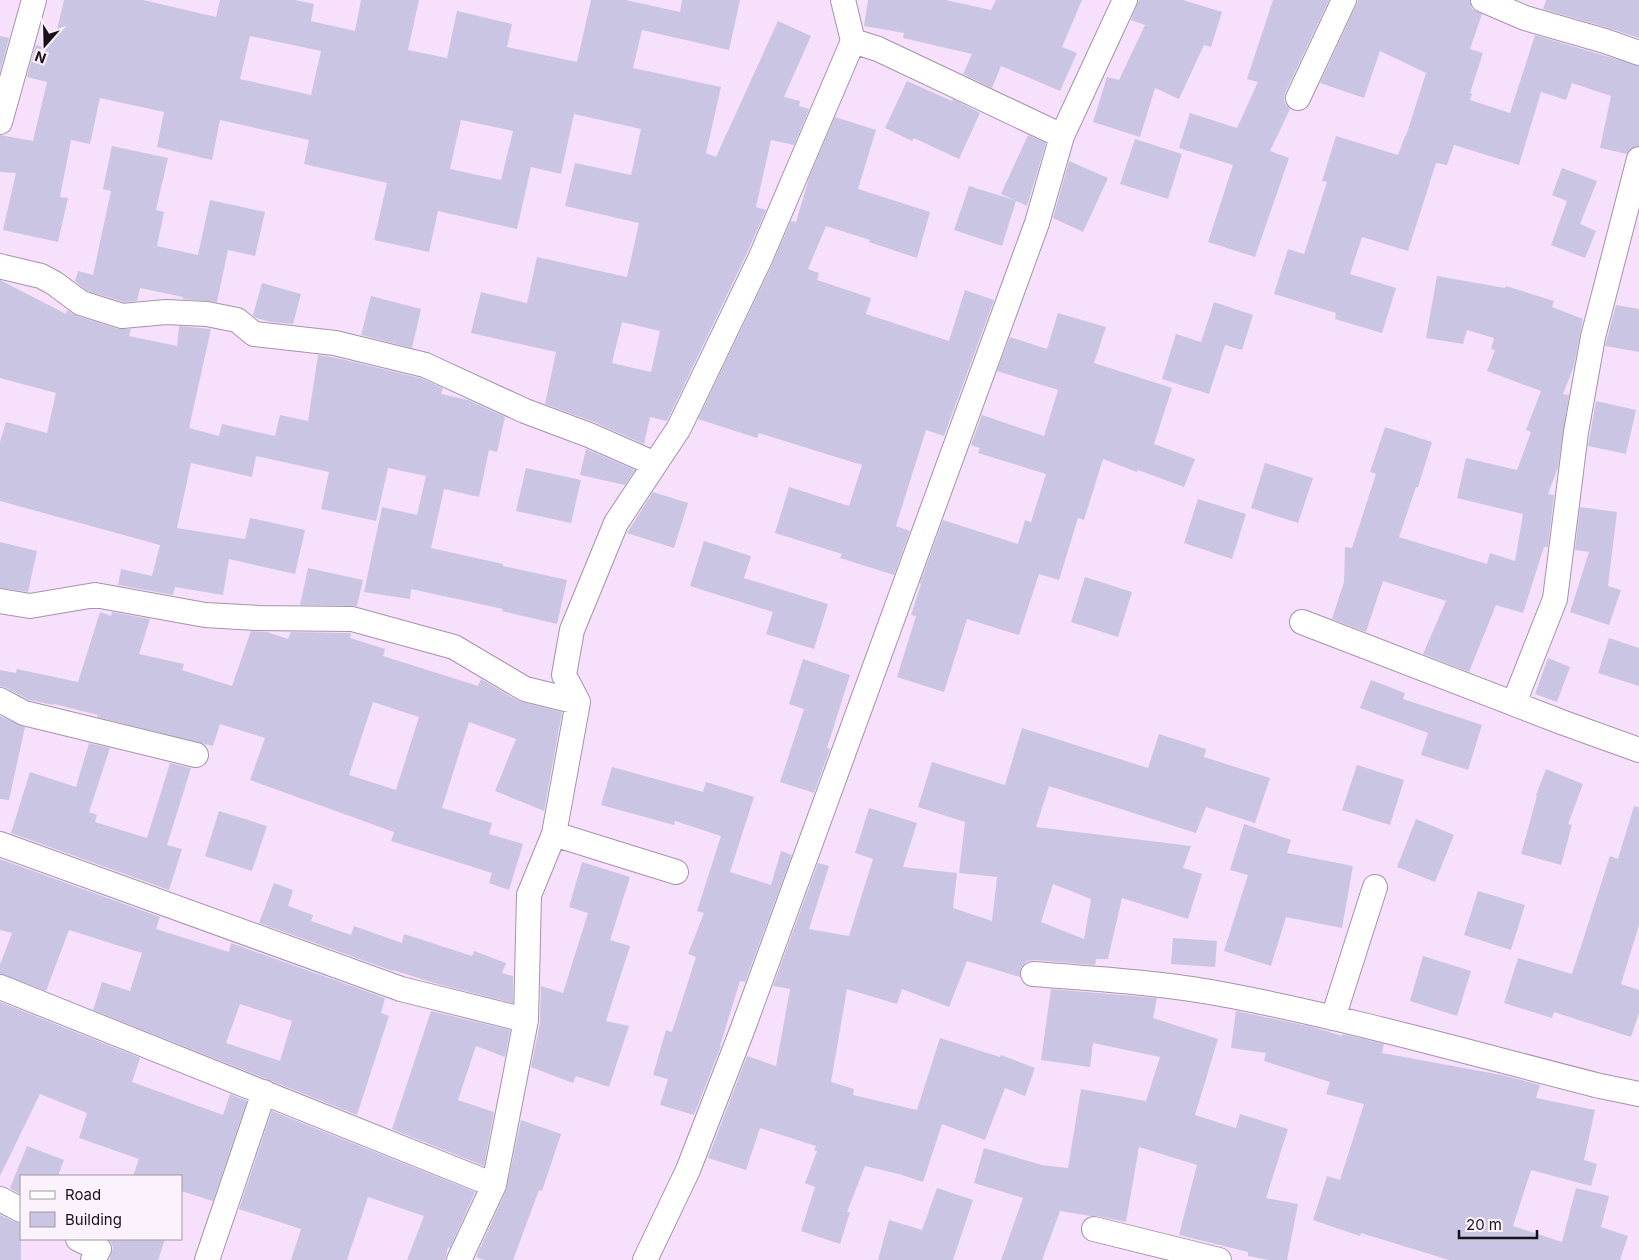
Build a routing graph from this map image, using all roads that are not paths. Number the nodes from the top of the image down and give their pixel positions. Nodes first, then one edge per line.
1 (34, 0) edge
2 (843, 0) edge
3 (1125, 0) edge
4 (1344, 0) edge
5 (1483, 0) edge
6 (853, 41) junction
7 (1639, 53) edge
8 (1298, 98) dead end
9 (0, 122) edge
10 (1062, 136) junction
11 (1639, 159) edge
12 (0, 266) edge
13 (655, 464) junction
14 (0, 601) edge
15 (1302, 622) dead end
16 (0, 700) edge
17 (578, 702) junction
18 (1514, 703) junction
19 (1639, 750) edge
20 (196, 755) dead end
21 (554, 834) junction
22 (0, 844) edge
23 (676, 872) dead end
24 (1375, 887) dead end
25 (1033, 974) dead end
26 (0, 987) edge
27 (1333, 1018) junction
28 (526, 1020) junction
29 (264, 1092) junction
30 (1639, 1094) edge
31 (494, 1185) junction
32 (0, 1200) edge
33 (20, 1210) edge
34 (1094, 1230) dead end
35 (80, 1240) edge
36 (93, 1260) edge
37 (207, 1260) edge
38 (459, 1260) edge
39 (645, 1260) edge
40 (1219, 1260) edge

1 - 9 street
2 - 6 street
3 - 10 street
4 - 8 street
5 - 7 street
6 - 10 street
6 - 13 street
10 - 39 street
11 - 18 street
12 - 13 street
13 - 17 street
14 - 17 street
15 - 18 street
16 - 20 street
17 - 21 street
18 - 19 street
21 - 23 street
21 - 28 street
22 - 28 street
24 - 27 street
25 - 27 street
26 - 29 street
27 - 30 street
28 - 31 street
29 - 31 street
29 - 37 street
31 - 38 street
32 - 33 street
34 - 40 street
35 - 36 street

